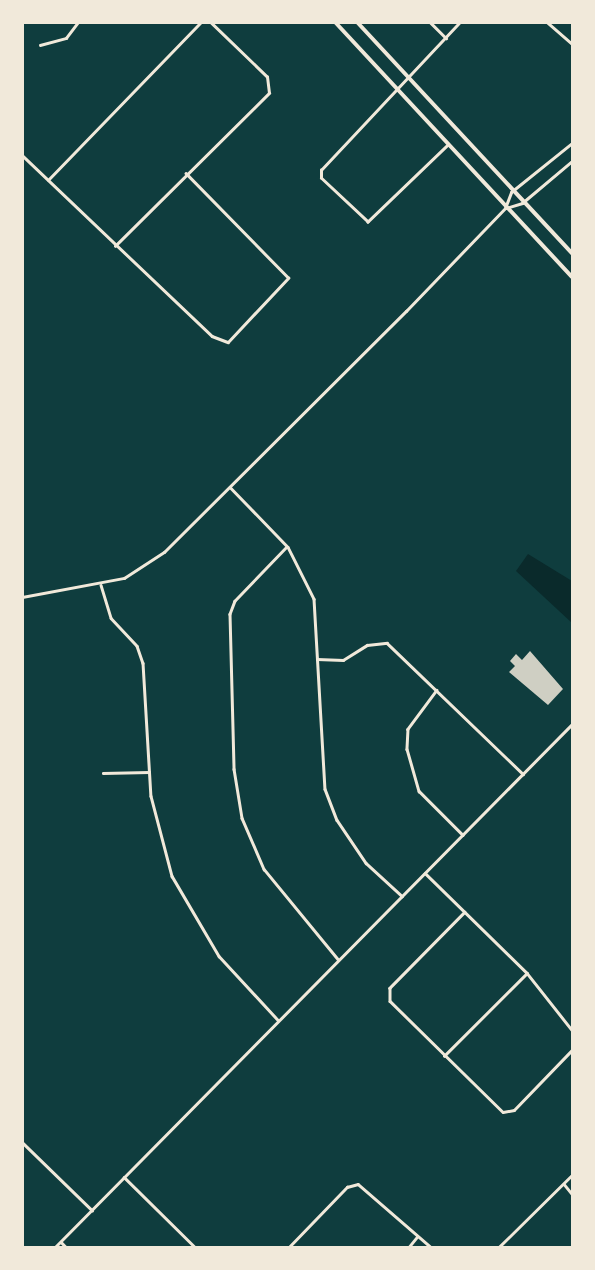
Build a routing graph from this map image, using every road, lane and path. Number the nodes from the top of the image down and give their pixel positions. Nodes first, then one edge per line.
1 (78, 22) edge
2 (201, 22) edge
3 (210, 22) edge
4 (335, 22) edge
5 (357, 22) edge
6 (430, 22) edge
7 (460, 22) edge
8 (547, 22) edge
9 (446, 38) junction
10 (572, 44) edge
11 (40, 45) dead end
12 (408, 80) junction
13 (396, 92) junction
14 (572, 143) edge
15 (448, 144) junction
16 (22, 154) edge
17 (572, 161) edge
18 (186, 174) junction
19 (48, 180) junction
20 (512, 192) junction
21 (522, 203) junction
22 (505, 208) junction
23 (115, 246) junction
24 (572, 253) edge
25 (572, 277) edge
26 (229, 486) junction
27 (288, 547) junction
28 (101, 585) junction
29 (22, 597) edge
30 (318, 659) junction
31 (437, 690) junction
32 (572, 724) edge
33 (149, 772) junction
34 (103, 773) dead end
35 (523, 774) junction
36 (463, 835) junction
37 (425, 873) junction
38 (402, 896) junction
39 (465, 912) junction
40 (338, 959) junction
41 (527, 973) junction
42 (278, 1020) junction
43 (572, 1030) edge
44 (572, 1050) edge
45 (444, 1056) junction
46 (22, 1142) edge
47 (572, 1175) edge
48 (124, 1177) junction
49 (564, 1184) junction
50 (572, 1194) edge
51 (92, 1210) junction
52 (417, 1237) junction
53 (60, 1242) junction
54 (54, 1248) edge
55 (67, 1248) edge
56 (196, 1248) edge
57 (288, 1248) edge
58 (408, 1248) edge
59 (432, 1248) edge
60 (498, 1248) edge

1 - 11 street
2 - 19 street
3 - 18 street
4 - 13 main road
5 - 12 main road
6 - 9 street
7 - 9 street
8 - 10 street
9 - 12 street
12 - 13 street
12 - 20 main road
13 - 15 main road
13 - 15 street
14 - 20 street
15 - 22 main road
16 - 19 street
17 - 21 street
18 - 23 street
18 - 23 street
19 - 23 street
20 - 21 main road
20 - 22 street
21 - 22 street
21 - 24 main road
22 - 25 main road
22 - 26 street
26 - 27 street
26 - 28 street
27 - 30 street
27 - 40 street
28 - 29 street
28 - 33 street
30 - 31 street
30 - 38 street
31 - 35 street
31 - 36 street
32 - 35 street
33 - 34 street
33 - 42 street
35 - 36 street
36 - 37 street
37 - 38 street
37 - 39 street
38 - 40 street
39 - 41 street
39 - 45 street
40 - 42 street
41 - 43 street
41 - 45 street
42 - 48 street
44 - 45 street
46 - 51 street
47 - 49 street
48 - 51 street
48 - 56 street
49 - 50 street
49 - 60 street
51 - 53 street
52 - 57 street
52 - 58 street
52 - 59 street
53 - 54 street
53 - 55 street

